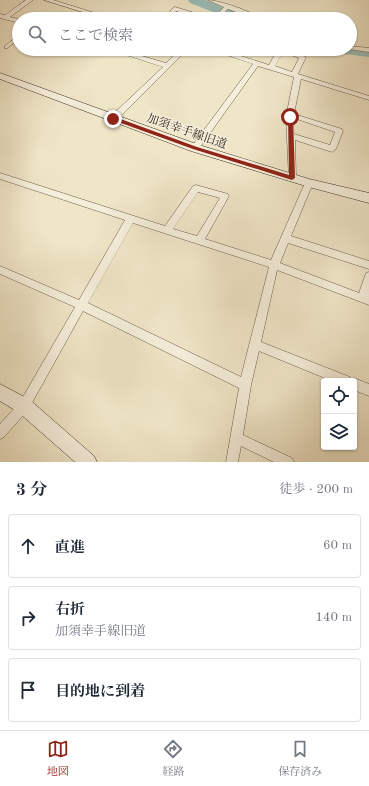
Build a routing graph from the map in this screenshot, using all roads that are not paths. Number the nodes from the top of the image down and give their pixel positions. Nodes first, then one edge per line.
1 (30, 0) edge
2 (47, 0) edge
3 (211, 0) edge
4 (228, 6) junction
5 (87, 12) edge
6 (173, 12) edge
7 (185, 12) edge
8 (221, 12) edge
9 (243, 12) edge
10 (3, 16) edge
11 (12, 42) edge
12 (6, 47) dead end
13 (357, 49) edge
14 (369, 50) edge
15 (134, 56) edge
16 (178, 56) edge
17 (234, 56) edge
18 (278, 56) edge
19 (299, 56) edge
20 (257, 63) junction
21 (168, 66) junction
22 (271, 67) junction
23 (296, 75) junction
24 (0, 76) edge
25 (369, 98) edge
26 (291, 115) junction
27 (113, 119) junction
28 (291, 136) junction
29 (195, 148) junction
30 (3, 177) edge
31 (292, 178) junction
32 (309, 183) junction
33 (0, 186) edge
34 (369, 198) edge
35 (130, 220) junction
36 (166, 231) junction
37 (285, 238) junction
38 (199, 241) junction
39 (274, 265) junction
40 (369, 265) edge
41 (0, 270) edge
42 (369, 276) edge
43 (366, 300) edge
44 (81, 305) junction
45 (256, 345) junction
46 (338, 378) edge
47 (245, 385) junction
48 (357, 385) edge
49 (369, 390) edge
50 (0, 392) edge
51 (24, 406) junction
52 (0, 433) edge
53 (236, 438) junction
54 (88, 462) edge
55 (232, 462) edge
56 (288, 462) edge

1 - 10 street
2 - 5 street
3 - 4 street
4 - 8 street
4 - 9 street
6 - 7 street
11 - 12 lane
13 - 14 street
15 - 21 street
16 - 21 street
17 - 20 street
18 - 22 street
19 - 23 street
20 - 22 street
20 - 29 street
21 - 27 street
22 - 23 street
23 - 25 street
23 - 26 street
24 - 27 street, 加須幸手線旧道
26 - 28 street
26 - 28 street
27 - 29 street, 加須幸手線旧道
28 - 31 street
29 - 31 street, 加須幸手線旧道
30 - 33 street
30 - 35 street
31 - 32 street, 加須幸手線旧道
32 - 34 street, 加須幸手線旧道
32 - 37 street
35 - 36 street
35 - 44 street
36 - 38 street
36 - 38 street
37 - 39 street
37 - 40 street
38 - 39 street
39 - 43 street
39 - 45 street
41 - 44 street
42 - 43 street
44 - 47 street
44 - 51 street
45 - 46 street
45 - 47 street
47 - 53 street
48 - 49 street
50 - 51 street
51 - 52 street
51 - 54 street
53 - 55 street
53 - 56 street

